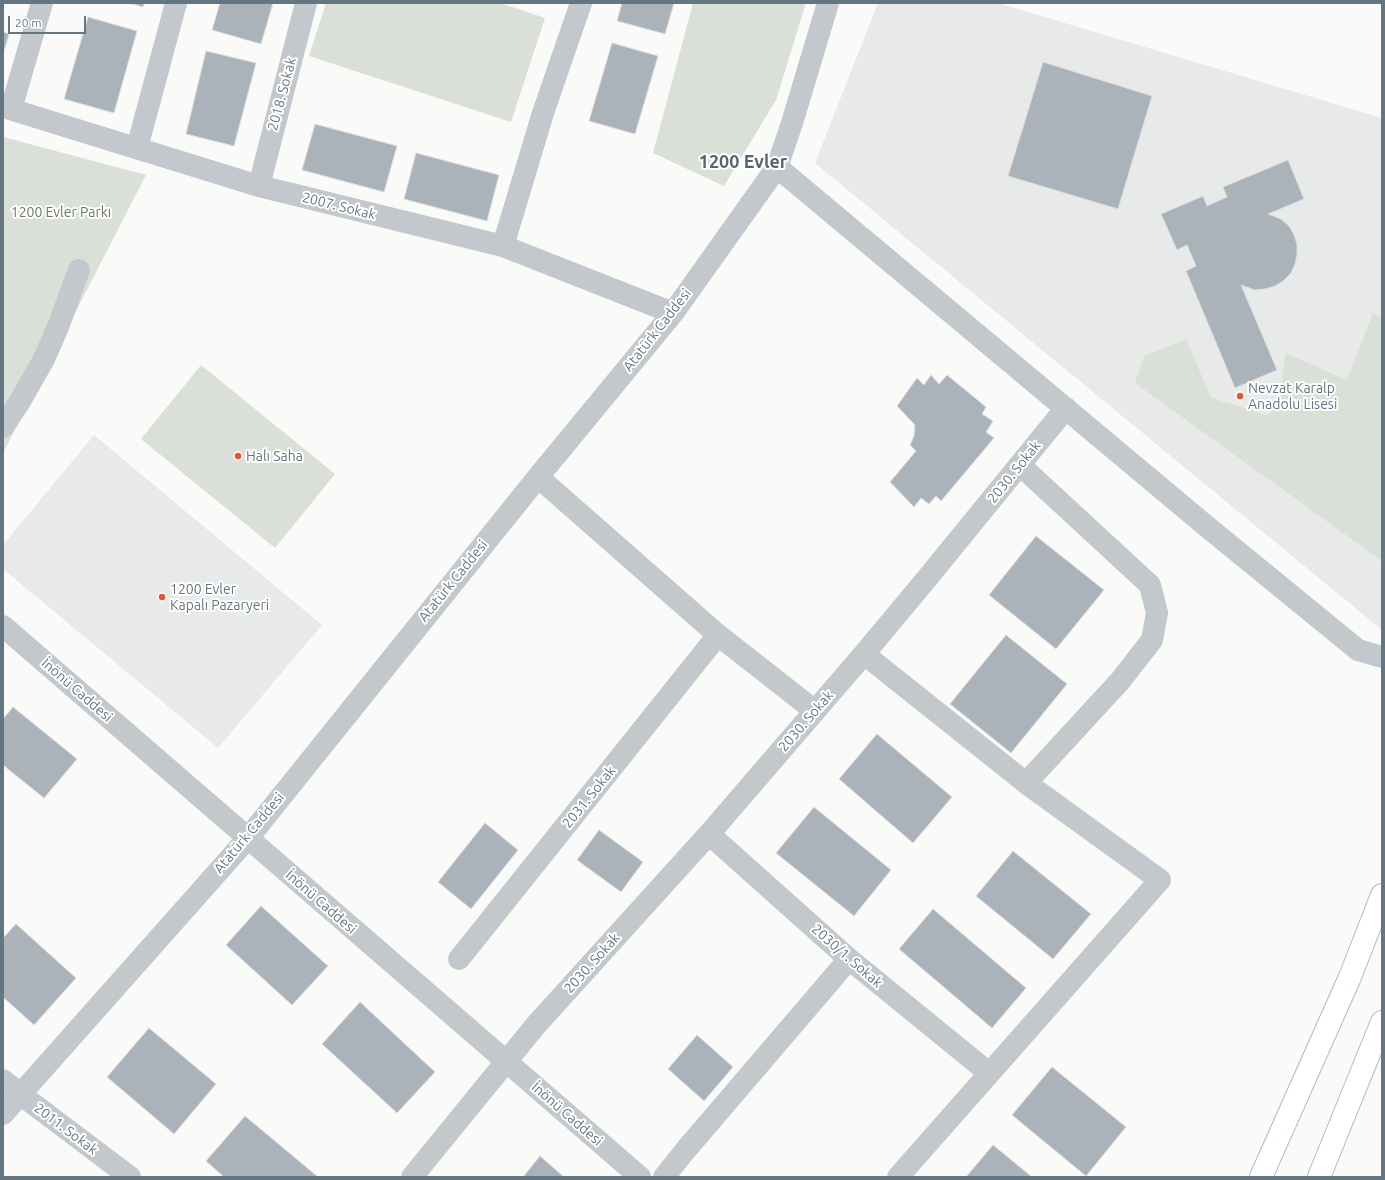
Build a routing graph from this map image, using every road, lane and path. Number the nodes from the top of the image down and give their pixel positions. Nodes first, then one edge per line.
1 (42, 3) edge
2 (176, 3) edge
3 (306, 3) edge
4 (581, 3) edge
5 (828, 3) edge
6 (7, 108) edge
7 (137, 148) junction
8 (777, 167) junction
9 (259, 186) junction
10 (503, 246) junction
11 (79, 270) dead end
12 (673, 313) junction
13 (1066, 408) junction
14 (3, 427) edge
15 (1020, 465) junction
16 (538, 477) junction
17 (3, 626) edge
18 (718, 635) junction
19 (864, 654) junction
20 (1382, 657) edge
21 (815, 711) junction
22 (1026, 783) junction
23 (709, 834) junction
24 (248, 838) junction
25 (1382, 895) edge
26 (459, 959) dead end
27 (849, 959) junction
28 (1382, 1022) edge
29 (506, 1061) junction
30 (989, 1073) junction
31 (3, 1080) edge
32 (20, 1094) junction
33 (3, 1114) edge
34 (130, 1177) edge
35 (412, 1177) edge
36 (640, 1177) edge
37 (664, 1177) edge
38 (898, 1177) edge
39 (1261, 1177) edge
40 (1319, 1177) edge

1 - 6 street
2 - 7 street
3 - 9 street, 2018. Sokak
4 - 10 street
5 - 8 street, Atatürk Caddesi
6 - 7 street, 2007. Sokak
7 - 9 street, 2007. Sokak
8 - 12 street, Atatürk Caddesi
8 - 13 street
9 - 10 street, 2007. Sokak
10 - 12 street, 2007. Sokak
11 - 14 street
12 - 16 street, Atatürk Caddesi
13 - 15 street, 2030. Sokak
13 - 20 street
15 - 19 street, 2030. Sokak
15 - 22 street
16 - 18 street
16 - 24 street, Atatürk Caddesi
17 - 24 street, İnönü Caddesi
18 - 21 street
18 - 26 street, 2031. Sokak
19 - 21 street, 2030. Sokak
19 - 22 street
21 - 23 street, 2030. Sokak
22 - 30 street
23 - 27 street, 2030/1. Sokak
23 - 29 street, 2030. Sokak
24 - 29 street, İnönü Caddesi
24 - 32 street, Atatürk Caddesi
25 - 39 main road
27 - 30 street, 2030/1. Sokak
27 - 37 street
28 - 40 main road
29 - 35 street, 2030. Sokak
29 - 36 street, İnönü Caddesi
30 - 38 street
31 - 32 street, 2011. Sokak
32 - 33 street, Atatürk Caddesi
32 - 34 street, 2011. Sokak

